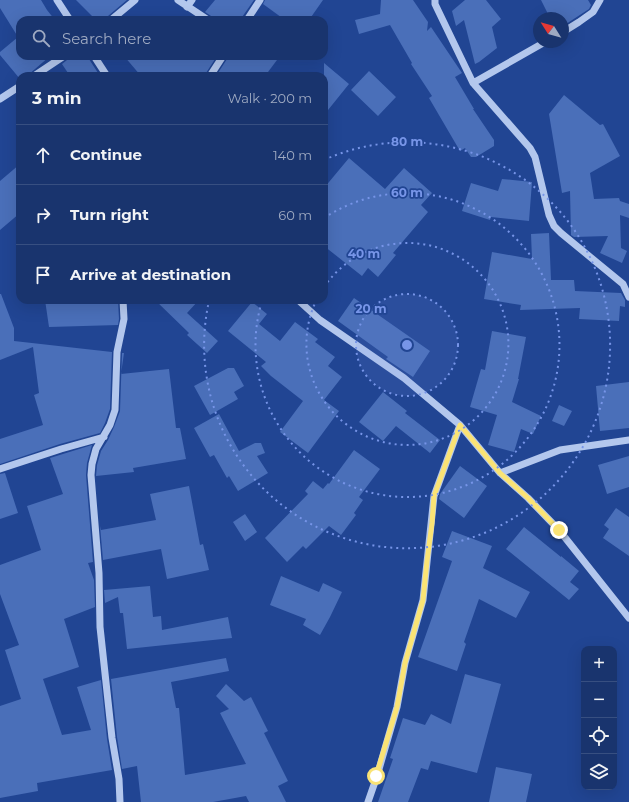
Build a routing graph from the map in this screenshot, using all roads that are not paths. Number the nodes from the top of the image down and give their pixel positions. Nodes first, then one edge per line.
1 (57, 0) edge
2 (135, 0) edge
3 (178, 0) edge
4 (192, 0) edge
5 (260, 0) edge
6 (434, 0) edge
7 (600, 0) edge
8 (187, 6) junction
9 (67, 16) edge
10 (116, 16) edge
11 (202, 16) edge
12 (250, 16) edge
13 (569, 28) edge
14 (534, 48) edge
15 (58, 60) edge
16 (97, 60) edge
17 (221, 60) edge
18 (40, 72) edge
19 (104, 72) edge
20 (213, 72) edge
21 (473, 83) junction
22 (16, 89) edge
23 (0, 99) edge
24 (629, 297) edge
25 (123, 304) edge
26 (302, 304) edge
27 (460, 425) junction
28 (104, 437) junction
29 (629, 440) edge
30 (0, 469) edge
31 (500, 473) junction
32 (629, 618) edge
33 (120, 802) edge
34 (368, 802) edge

1 - 9 street
2 - 10 street
3 - 8 street
4 - 8 street
5 - 12 street
6 - 21 street
7 - 13 street
8 - 11 street
14 - 21 street
15 - 18 street
16 - 19 street
17 - 20 street
21 - 24 street
22 - 23 street
25 - 28 street
26 - 27 street
27 - 31 street
27 - 34 street
28 - 30 street
28 - 33 street
29 - 31 street
31 - 32 street

